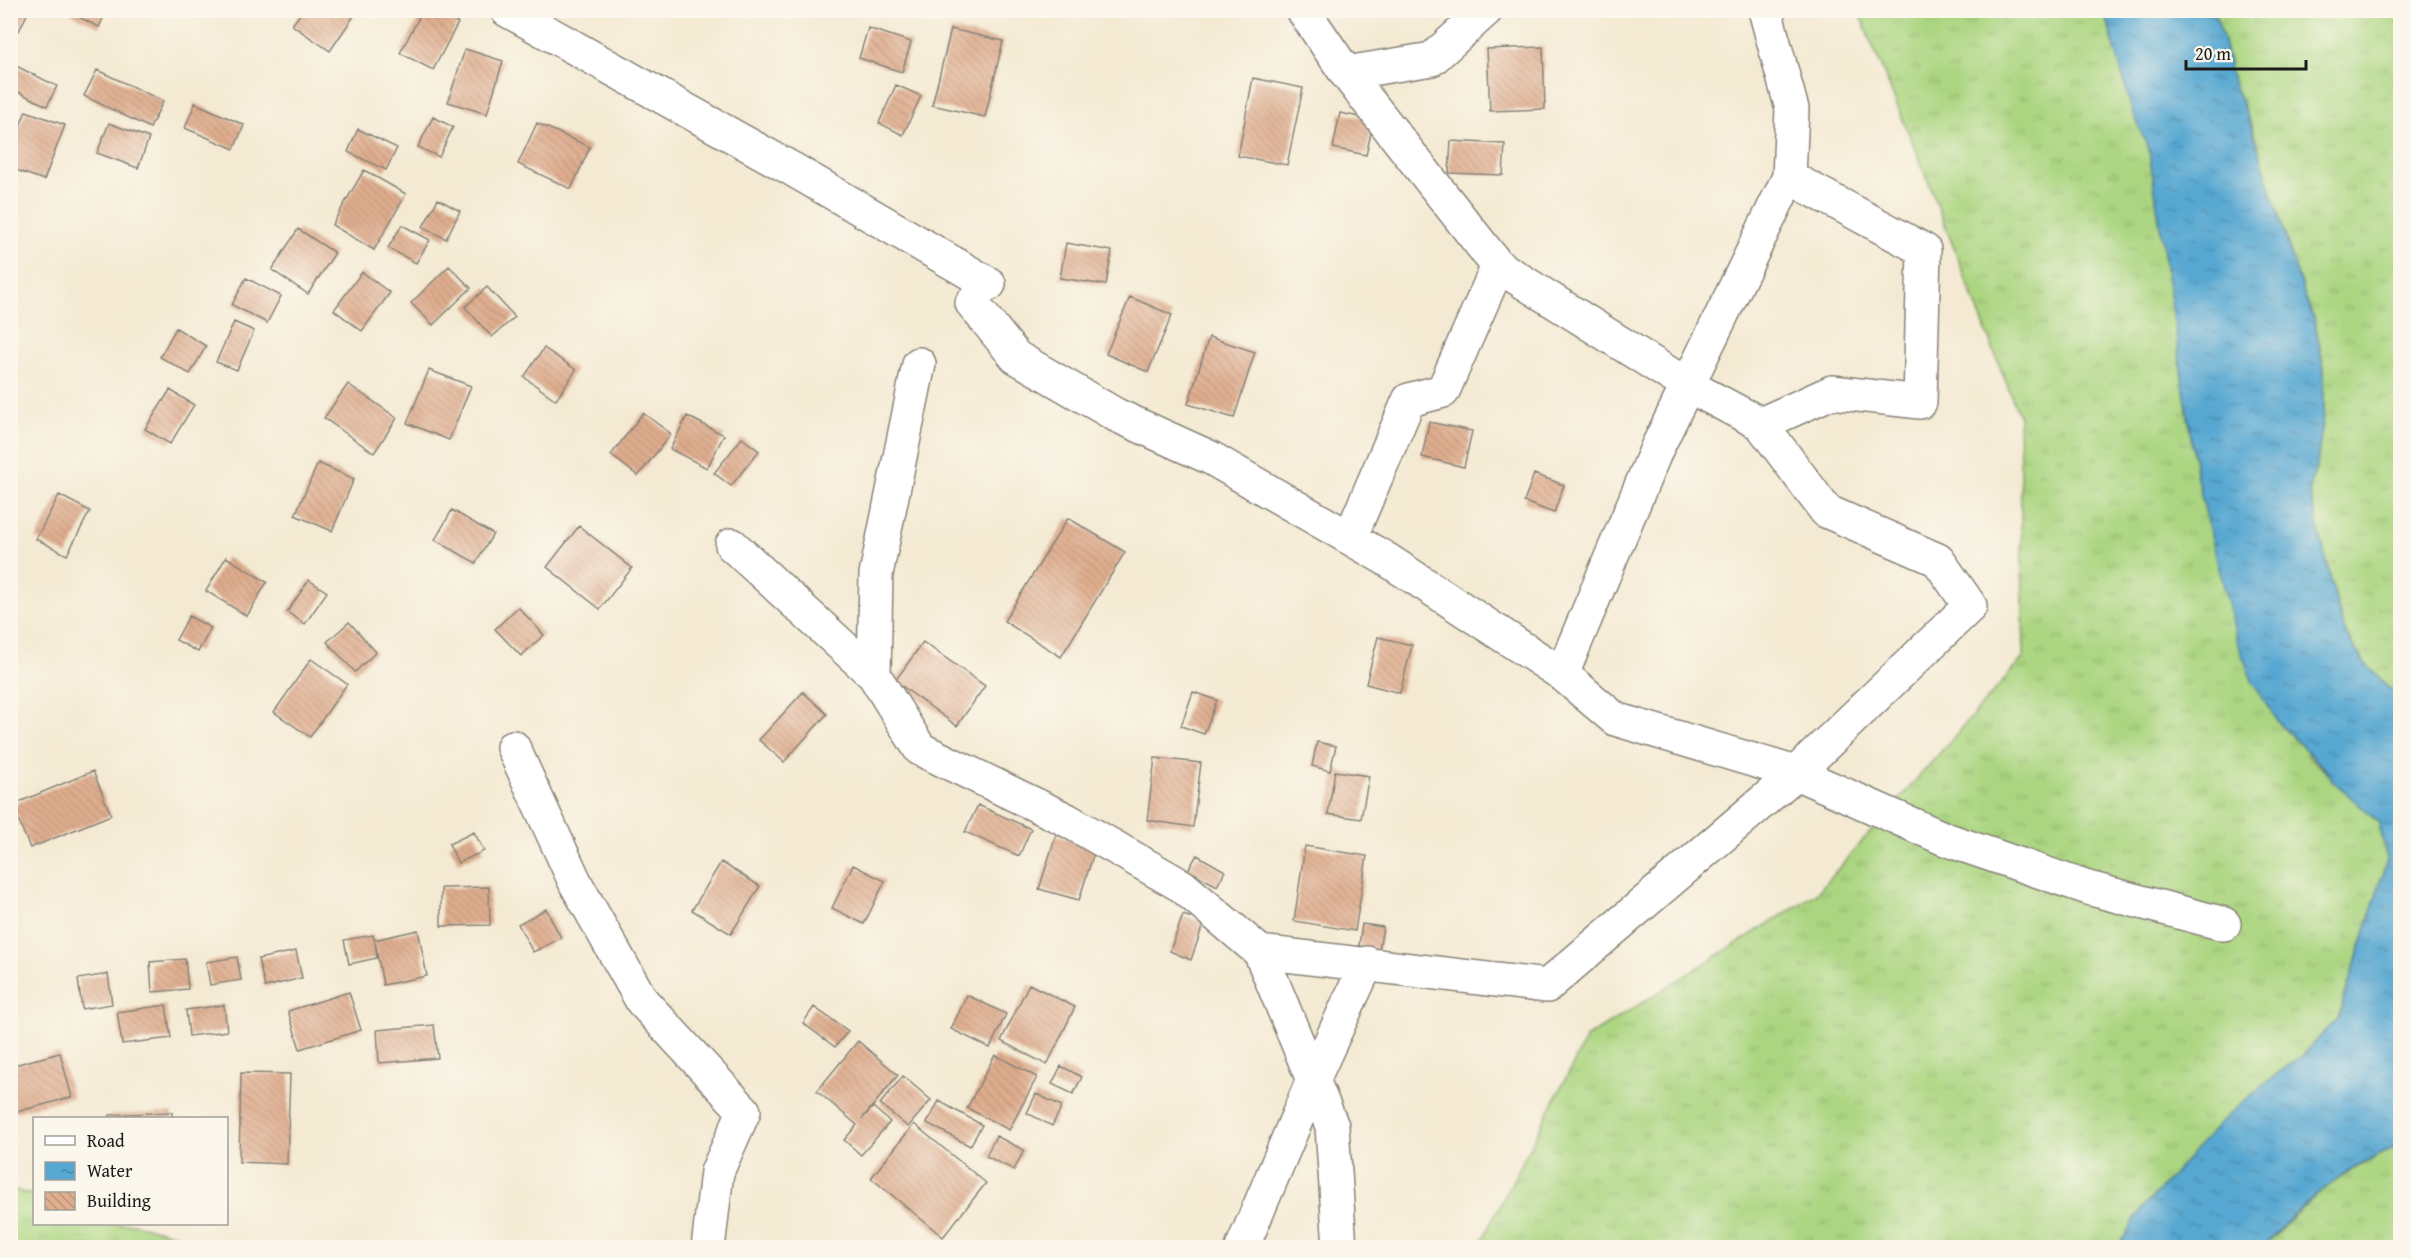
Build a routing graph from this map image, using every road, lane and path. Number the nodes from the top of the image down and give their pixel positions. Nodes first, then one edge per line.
1 (507, 10) edge
2 (1303, 10) edge
3 (1486, 10) edge
4 (1765, 10) edge
5 (1346, 73) junction
6 (1789, 177) junction
7 (1498, 266) junction
8 (919, 364) dead end
9 (1687, 385) junction
10 (1761, 424) junction
11 (1350, 538) junction
12 (732, 545) dead end
13 (1562, 674) junction
14 (874, 675) junction
15 (513, 747) dead end
16 (1796, 773) junction
17 (2224, 924) dead end
18 (1260, 952) junction
19 (1367, 963) junction
20 (1313, 1080) junction
21 (708, 1248) edge
22 (1242, 1248) edge
23 (1340, 1248) edge

1 - 11 street
2 - 5 street
3 - 5 street
4 - 6 street
5 - 7 street
6 - 9 street
6 - 10 street
7 - 9 street
7 - 11 street
8 - 14 street
9 - 10 street
9 - 13 street
10 - 16 street
11 - 13 street
12 - 14 street
13 - 16 street
14 - 18 street
15 - 21 street
16 - 17 street
16 - 19 street
18 - 19 street
18 - 20 street
19 - 20 street
20 - 22 street
20 - 23 street

